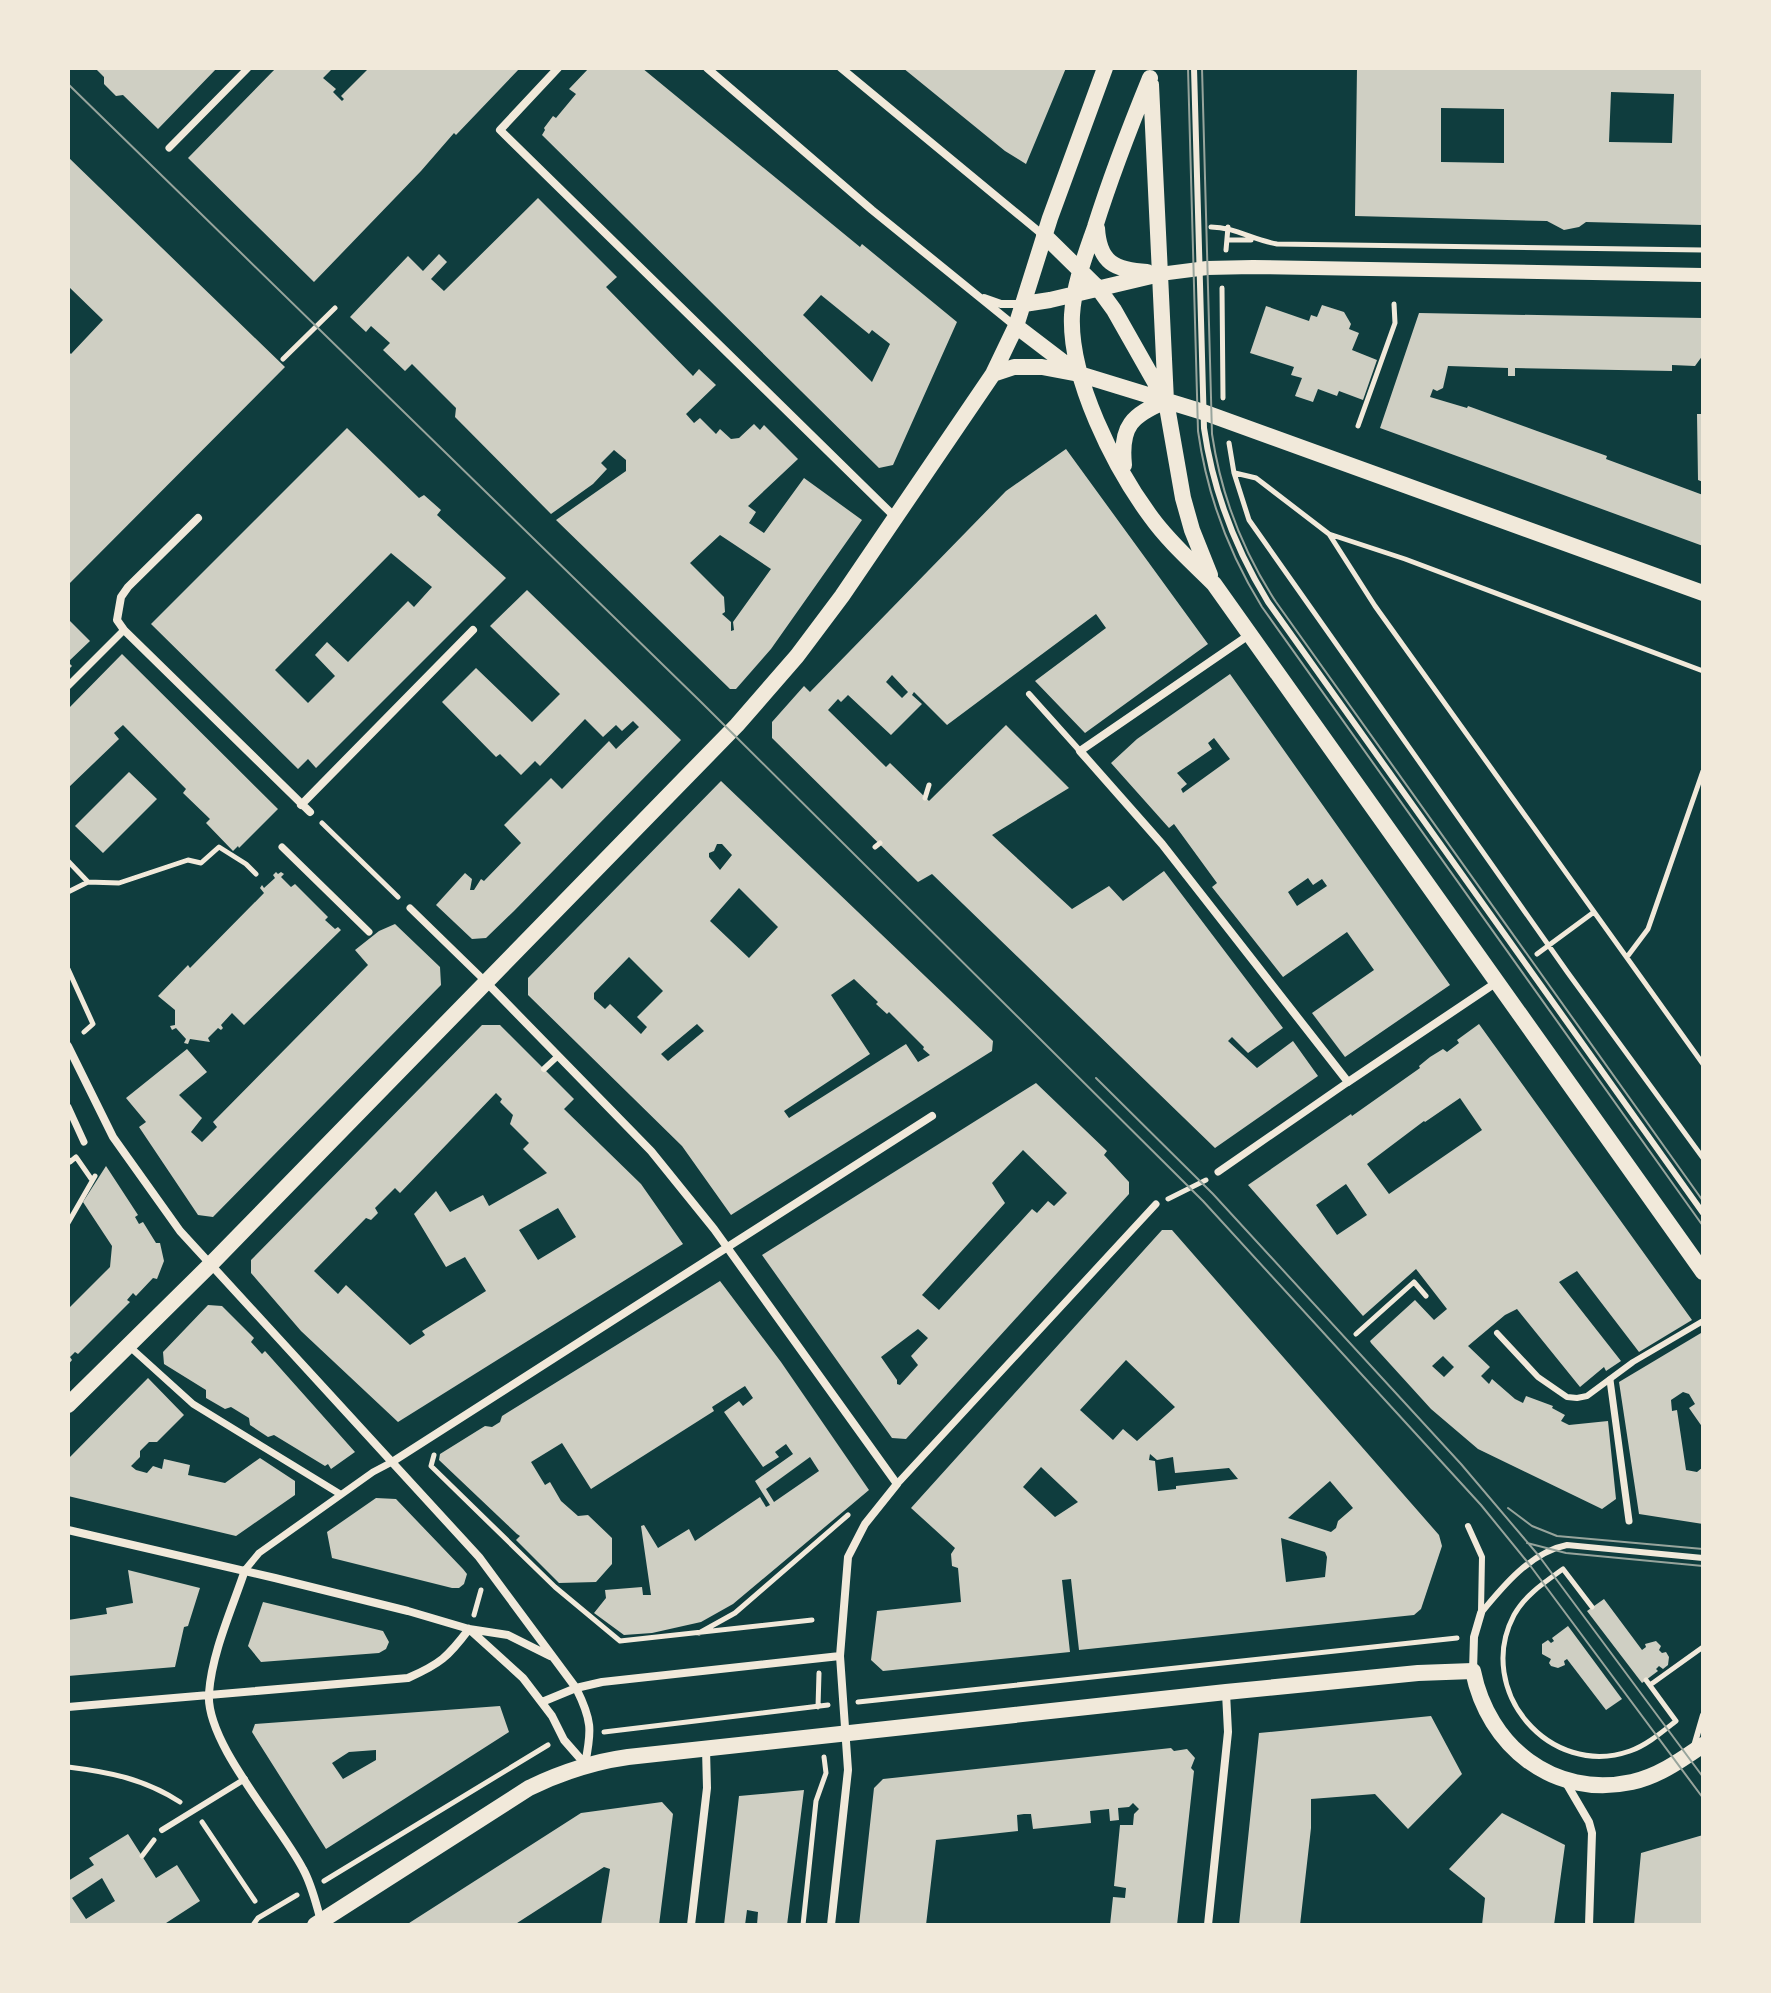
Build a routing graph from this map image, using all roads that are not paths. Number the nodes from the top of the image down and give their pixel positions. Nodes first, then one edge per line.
1 (248, 68) edge
2 (558, 68) edge
3 (707, 68) edge
4 (841, 68) edge
5 (1105, 68) edge
6 (1194, 68) edge
7 (1150, 73) edge
8 (169, 148) dead end
9 (1097, 221) junction
10 (1044, 235) junction
11 (1199, 269) junction
12 (1080, 270) junction
13 (1160, 274) junction
14 (1703, 275) edge
15 (1098, 288) junction
16 (1074, 294) junction
17 (979, 297) junction
18 (1024, 304) junction
19 (1016, 326) junction
20 (993, 374) junction
21 (1079, 374) junction
22 (1166, 401) junction
23 (1203, 412) junction
24 (1125, 477) junction
25 (198, 518) dead end
26 (897, 519) junction
27 (1214, 584) junction
28 (1703, 593) edge
29 (124, 630) junction
30 (473, 630) dead end
31 (1249, 634) junction
32 (68, 686) edge
33 (1029, 694) dead end
34 (1080, 751) junction
35 (301, 805) junction
36 (310, 812) road end
37 (282, 847) dead end
38 (410, 908) road end
39 (369, 932) dead end
40 (486, 982) junction
41 (1497, 982) junction
42 (68, 1046) edge
43 (558, 1056) junction
44 (544, 1069) dead end
45 (1348, 1082) junction
46 (68, 1107) edge
47 (932, 1116) dead end
48 (84, 1142) dead end
49 (1218, 1172) road end
50 (1156, 1204) road end
51 (1703, 1213) edge
52 (728, 1246) junction
53 (209, 1266) junction
54 (1703, 1272) edge
55 (1703, 1321) edge
56 (1497, 1333) dead end
57 (128, 1345) junction
58 (1610, 1380) junction
59 (68, 1405) edge
60 (392, 1462) junction
61 (897, 1484) junction
62 (340, 1494) junction
63 (1629, 1521) dead end
64 (1468, 1526) dead end
65 (68, 1530) edge
66 (1703, 1558) edge
67 (245, 1570) junction
68 (1481, 1613) junction
69 (469, 1629) junction
70 (840, 1656) junction
71 (552, 1657) junction
72 (1473, 1671) junction
73 (576, 1688) junction
74 (1226, 1692) junction
75 (208, 1696) junction
76 (542, 1702) junction
77 (68, 1707) edge
78 (1703, 1715) edge
79 (844, 1732) junction
80 (706, 1748) junction
81 (1698, 1748) edge
82 (585, 1764) junction
83 (245, 1779) junction
84 (1564, 1779) junction
85 (162, 1830) dead end
86 (318, 1923) edge
87 (691, 1925) edge
88 (831, 1925) edge
89 (1208, 1925) edge
90 (1589, 1925) edge

1 - 8 street
2 - 26 street
3 - 17 street
4 - 10 street
5 - 10 main road
6 - 11 lane
7 - 9 main road
7 - 13 main road
9 - 12 main road
9 - 13 main road
10 - 12 main road
10 - 18 main road
11 - 13 street
11 - 14 street
11 - 23 lane
12 - 15 main road
12 - 16 main road
13 - 15 main road
13 - 22 main road
15 - 16 main road
15 - 22 main road
16 - 18 main road
16 - 21 main road
17 - 18 street
17 - 19 street
18 - 19 main road
19 - 20 main road
19 - 21 main road
20 - 21 main road
20 - 26 main road
21 - 22 main road
21 - 24 main road
22 - 23 main road
22 - 24 main road
22 - 27 main road
23 - 28 main road
23 - 51 lane
24 - 27 main road
25 - 29 street
26 - 40 main road
27 - 31 main road
29 - 32 street
29 - 35 street
30 - 35 street
31 - 34 street
31 - 41 main road
33 - 34 lane
34 - 45 street
35 - 36 street
37 - 39 street
38 - 40 street
40 - 43 street
40 - 53 main road
41 - 45 street
41 - 54 main road
42 - 53 street
43 - 44 lane
43 - 52 street
45 - 49 street
46 - 48 street
47 - 52 street
50 - 61 street
52 - 60 street
52 - 61 street
53 - 57 main road
53 - 60 street
55 - 58 lane
56 - 58 lane
57 - 59 main road
57 - 62 street
58 - 63 street
60 - 62 street
60 - 71 street
61 - 70 street
62 - 67 street
64 - 68 lane
65 - 67 street
66 - 68 lane
67 - 69 street
67 - 75 street
68 - 72 street
69 - 71 street
69 - 75 street
69 - 76 street
70 - 73 street
70 - 79 street
71 - 73 street
72 - 74 main road
72 - 84 main road
73 - 76 street
73 - 82 street
74 - 79 main road
74 - 89 street
75 - 77 street
75 - 83 street
76 - 82 street
78 - 81 lane
79 - 80 main road
79 - 88 street
80 - 82 main road
80 - 87 street
81 - 84 main road
82 - 86 main road
83 - 85 lane
83 - 86 street
84 - 90 street

